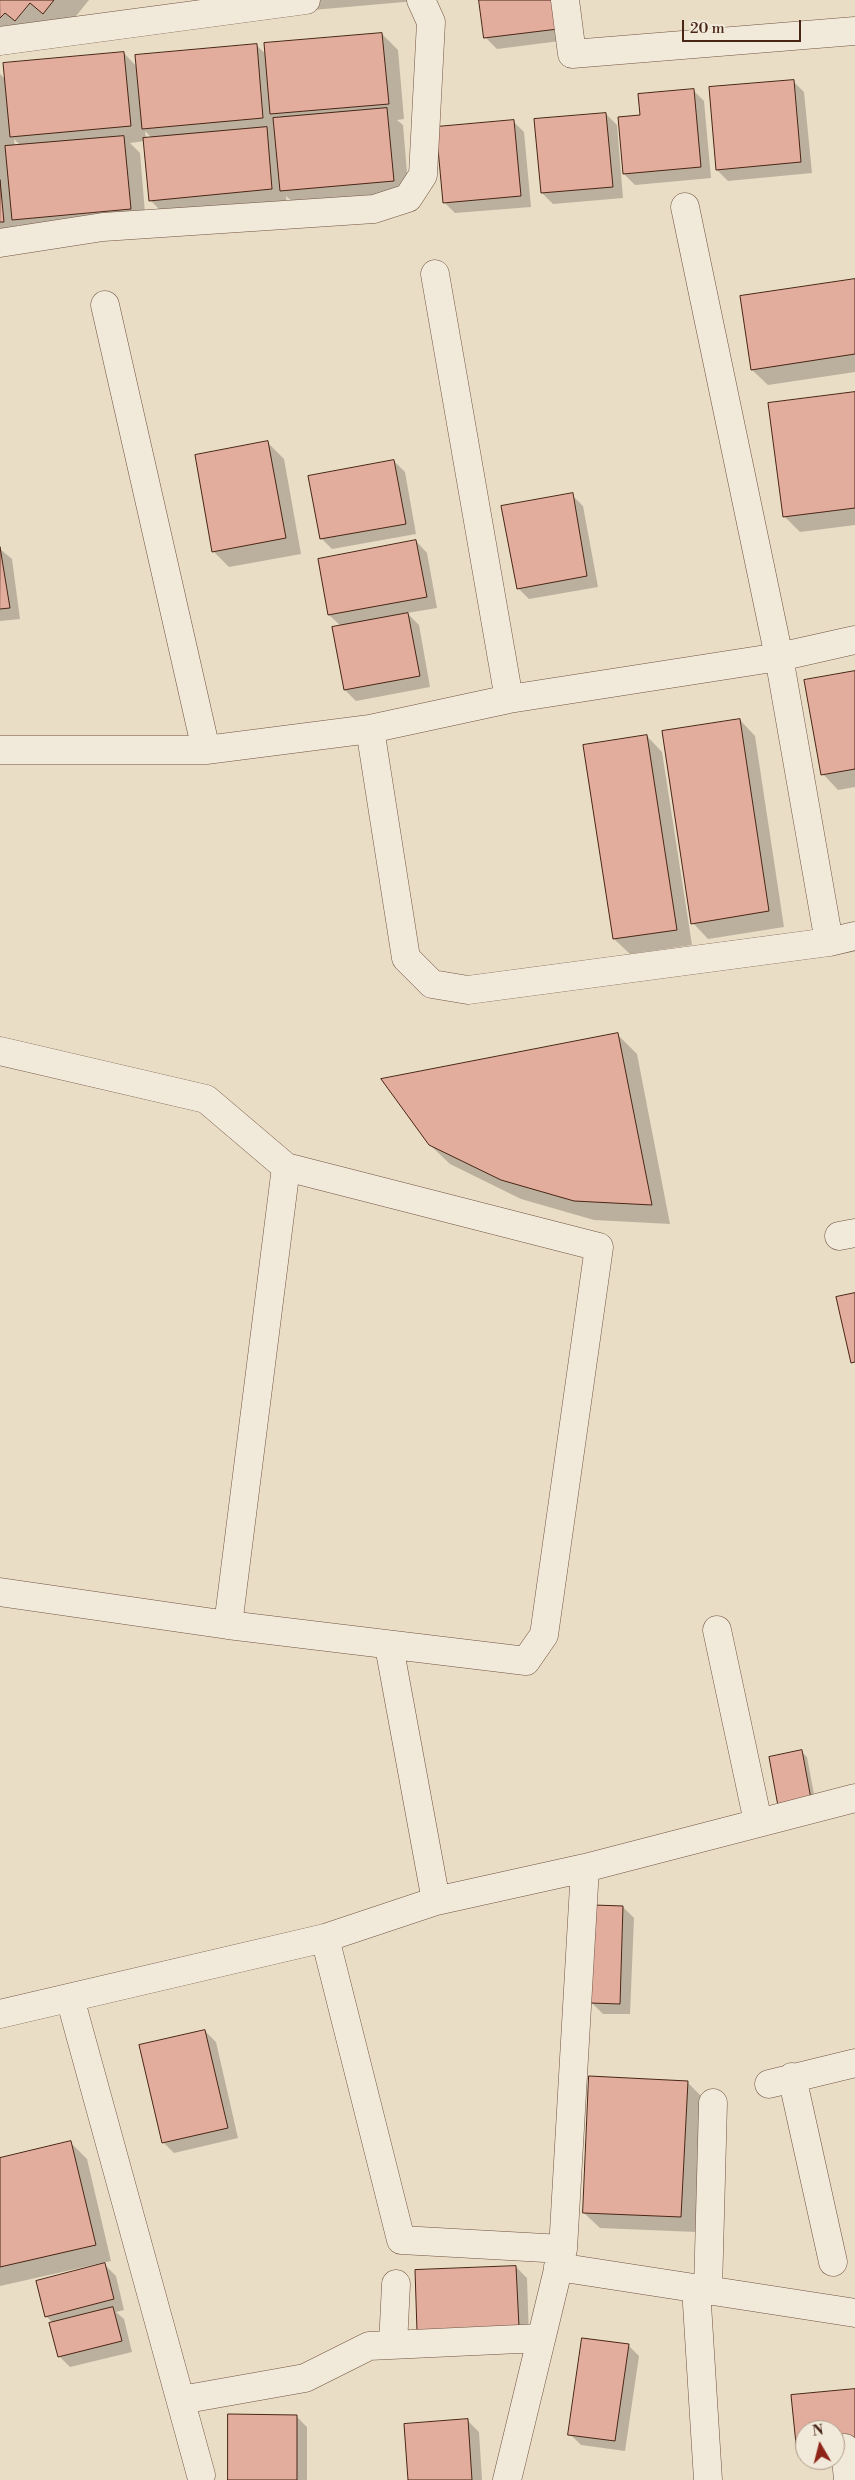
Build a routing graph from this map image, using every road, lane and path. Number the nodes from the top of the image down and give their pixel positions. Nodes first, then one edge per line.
1 (306, 0) edge
2 (565, 0) edge
3 (423, 1) edge
4 (855, 31) edge
5 (0, 41) edge
6 (685, 207) dead end
7 (0, 243) edge
8 (435, 274) dead end
9 (105, 305) dead end
10 (855, 640) edge
11 (779, 657) junction
12 (509, 698) junction
13 (370, 729) junction
14 (0, 750) edge
15 (206, 750) junction
16 (842, 939) edge
17 (0, 1051) edge
18 (286, 1168) junction
19 (0, 1592) edge
20 (228, 1625) junction
21 (717, 1630) dead end
22 (389, 1646) junction
23 (855, 1798) edge
24 (758, 1822) junction
25 (585, 1868) junction
26 (436, 1901) junction
27 (325, 1938) junction
28 (70, 1998) junction
29 (0, 2014) edge
30 (855, 2062) edge
31 (713, 2103) dead end
32 (560, 2258) junction
33 (833, 2262) dead end
34 (396, 2284) dead end
35 (702, 2289) junction
36 (855, 2313) edge
37 (541, 2338) junction
38 (393, 2345) junction
39 (181, 2400) junction
40 (845, 2448) dead end
41 (202, 2475) dead end
42 (507, 2480) edge
43 (708, 2480) edge
44 (848, 2480) edge

1 - 5 street
2 - 4 street
3 - 7 street
6 - 11 street
8 - 12 street
9 - 15 street
10 - 11 street
11 - 12 street
11 - 16 street
12 - 13 street
13 - 15 street
13 - 16 street
14 - 15 street
17 - 18 street
18 - 20 street
18 - 22 street
19 - 20 street
20 - 22 street
21 - 24 street
22 - 26 street
23 - 24 street
24 - 25 street
25 - 26 street
25 - 32 street
26 - 27 street
27 - 28 street
27 - 32 street
28 - 29 street
28 - 39 street
30 - 33 street
31 - 35 street
32 - 35 street
32 - 37 street
34 - 38 street
35 - 36 street
35 - 43 street
37 - 38 street
37 - 42 street
38 - 39 street
39 - 41 street
40 - 44 street

